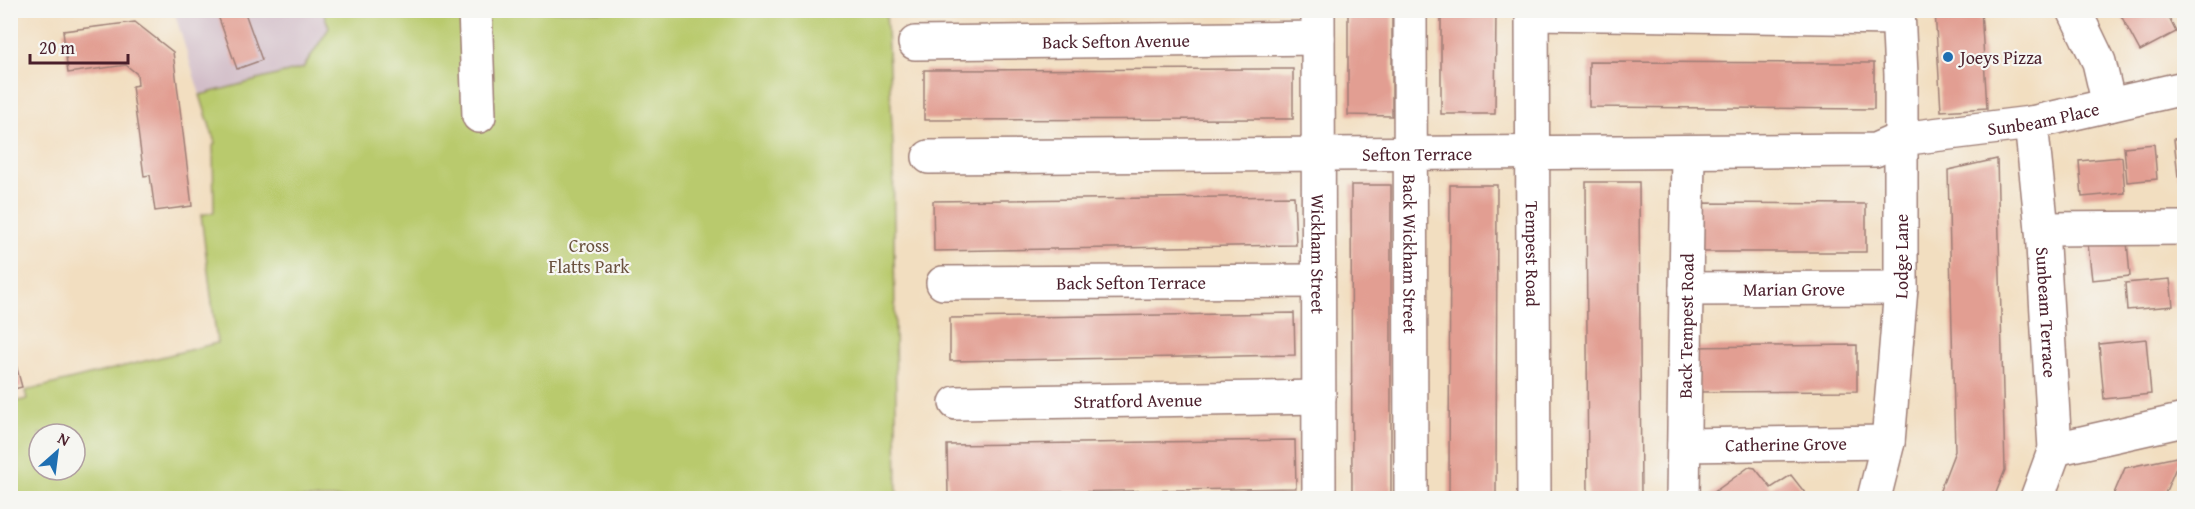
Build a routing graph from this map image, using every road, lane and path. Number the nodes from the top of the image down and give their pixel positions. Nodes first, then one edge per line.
1 (475, 10) edge
2 (1410, 10) edge
3 (2074, 10) edge
4 (1532, 12) edge
5 (1898, 14) edge
6 (1318, 24) edge
7 (915, 43) dead end
8 (2184, 88) edge
9 (2109, 105) junction
10 (479, 116) dead end
11 (2031, 123) junction
12 (1900, 139) junction
13 (1688, 152) junction
14 (1410, 153) junction
15 (1533, 153) junction
16 (1318, 154) junction
17 (929, 157) dead end
18 (2184, 228) edge
19 (2042, 229) junction
20 (1318, 281) junction
21 (943, 283) dead end
22 (1901, 288) junction
23 (1686, 289) junction
24 (1319, 397) junction
25 (956, 403) dead end
26 (2184, 420) edge
27 (1888, 442) junction
28 (1684, 445) junction
29 (2055, 449) junction
30 (1319, 498) edge
31 (1412, 498) edge
32 (1534, 498) edge
33 (1683, 498) edge
34 (1874, 498) edge
35 (2037, 498) edge

1 - 10 street
2 - 14 street, Back Wickham Street
3 - 9 street
4 - 5 street
4 - 15 street, Tempest Road
5 - 12 street, Lodge Lane
6 - 7 street, Back Sefton Avenue
6 - 16 street, Wickham Street
8 - 9 street, Sunbeam Place
9 - 11 street, Sunbeam Place
11 - 12 street, Sunbeam Place
11 - 19 street, Sunbeam Terrace
12 - 13 street, Sefton Terrace
12 - 22 street, Lodge Lane
13 - 15 street, Sefton Terrace
13 - 23 street, Back Tempest Road
14 - 15 street, Sefton Terrace
14 - 16 street, Sefton Terrace
14 - 31 street, Back Wickham Street
15 - 32 street, Tempest Road
16 - 17 street, Sefton Terrace
16 - 20 street, Wickham Street
18 - 19 street
19 - 29 street, Sunbeam Terrace
20 - 21 street, Back Sefton Terrace
20 - 24 street, Wickham Street
22 - 23 street, Marian Grove
22 - 27 street, Lodge Lane
23 - 28 street, Back Tempest Road
24 - 25 street, Stratford Avenue
24 - 30 street, Wickham Street
26 - 29 street
27 - 28 street, Catherine Grove
27 - 34 street, Lodge Lane
28 - 33 street, Back Tempest Road
29 - 35 street, Sunbeam Terrace

